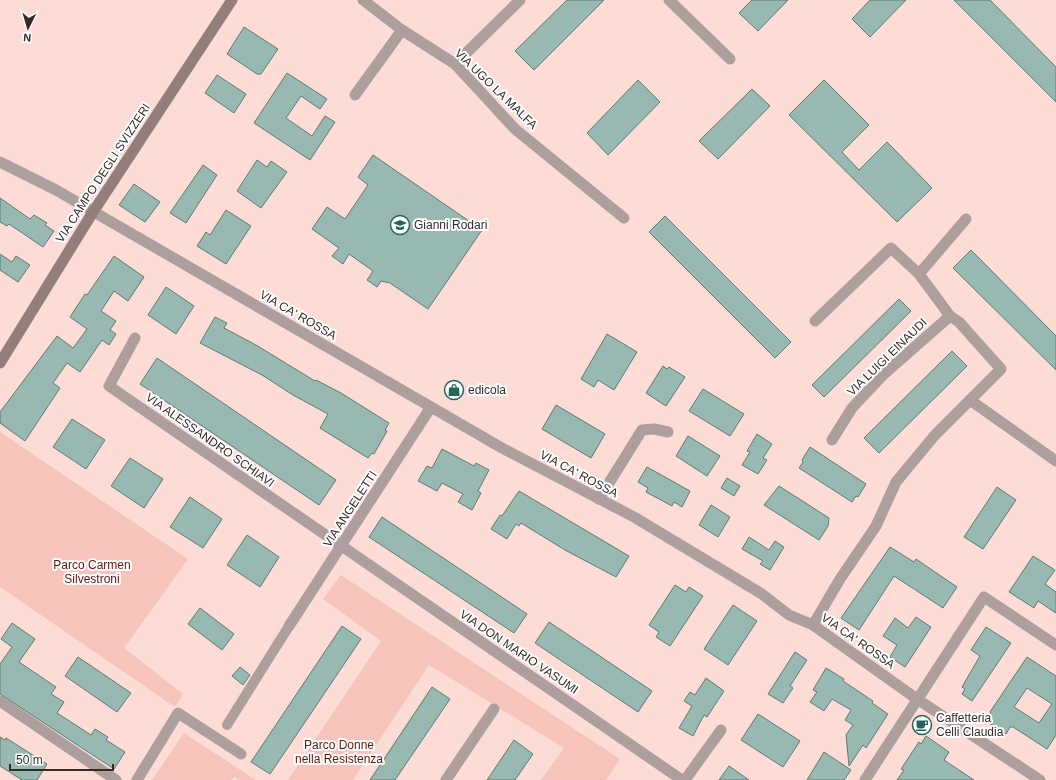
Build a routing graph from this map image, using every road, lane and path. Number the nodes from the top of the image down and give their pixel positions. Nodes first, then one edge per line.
1 (232, 0) edge
2 (363, 0) edge
3 (520, 0) edge
4 (669, 0) edge
5 (402, 30) junction
6 (730, 59) dead end
7 (455, 64) junction
8 (355, 95) dead end
9 (0, 162) edge
10 (92, 212) junction
11 (624, 218) dead end
12 (966, 219) dead end
13 (919, 274) junction
14 (950, 316) junction
15 (815, 321) dead end
16 (135, 338) dead end
17 (0, 363) edge
18 (970, 400) junction
19 (431, 407) junction
20 (668, 432) dead end
21 (832, 440) dead end
22 (1056, 461) edge
23 (599, 499) junction
24 (341, 546) junction
25 (814, 624) junction
26 (289, 626) joint
27 (1056, 645) edge
28 (917, 699) junction
29 (0, 700) edge
30 (494, 709) dead end
31 (227, 725) dead end
32 (721, 730) dead end
33 (240, 754) dead end
34 (116, 780) edge
35 (136, 780) edge
36 (446, 780) edge
37 (684, 780) edge
38 (865, 780) edge
39 (1040, 780) edge

1 - 10 main road, VIA CAMPO DEGLI SVIZZERI
2 - 5 street, VIA UGO LA MALFA
3 - 7 street
4 - 6 street
5 - 7 street, VIA UGO LA MALFA
5 - 8 street
7 - 11 street, VIA UGO LA MALFA
9 - 10 street, VIA CA' ROSSA
10 - 17 main road, VIA CAMPO DEGLI SVIZZERI
10 - 19 street, VIA CA' ROSSA
12 - 13 street
13 - 14 street
13 - 15 street
14 - 18 street
14 - 21 street, VIA LUIGI EINAUDI
16 - 24 street, VIA ALESSANDRO SCHIAVI
18 - 22 street
18 - 25 street
19 - 23 street, VIA CA' ROSSA
19 - 24 street, VIA ANGELETTI
20 - 23 street
23 - 25 street, VIA CA' ROSSA
24 - 26 street, VIA ANGELETTI
24 - 37 street, VIA DON MARIO VASUMI
25 - 28 street, VIA CA' ROSSA
26 - 31 street
27 - 28 street
28 - 38 street
28 - 39 street, VIA CA' ROSSA
29 - 34 street
30 - 36 street
32 - 37 street, VIA DON MARIO VASUMI
33 - 35 street

